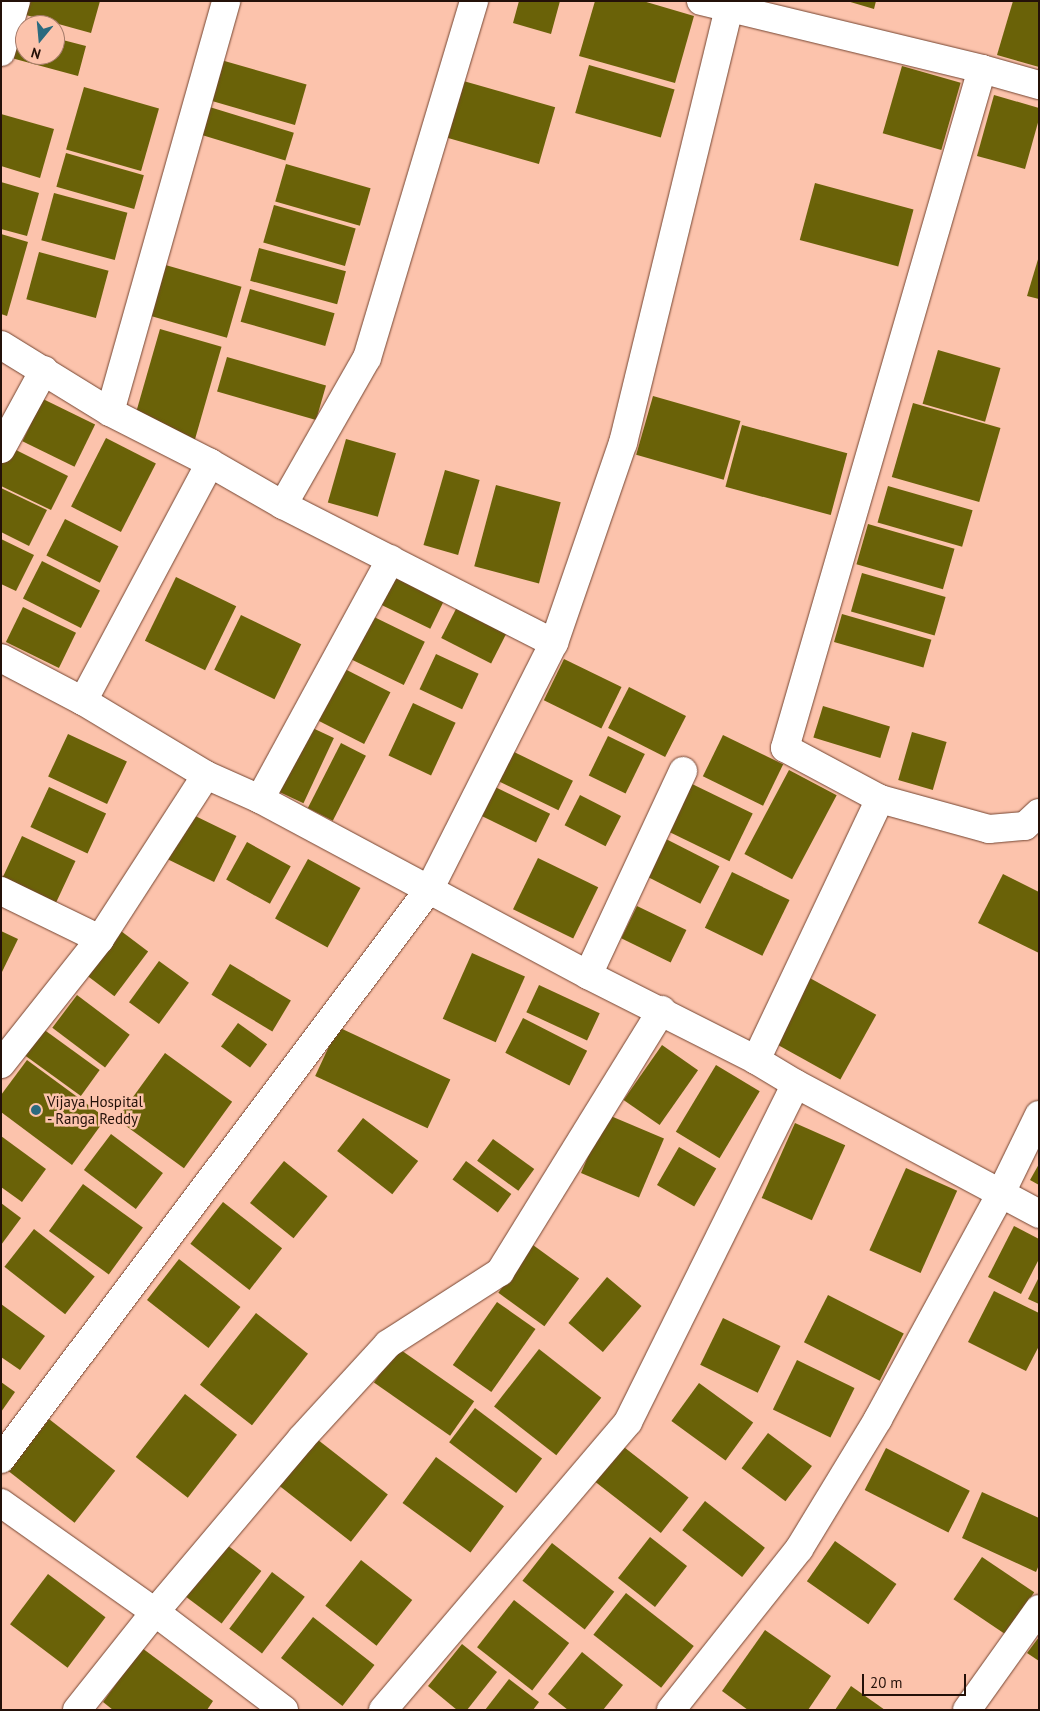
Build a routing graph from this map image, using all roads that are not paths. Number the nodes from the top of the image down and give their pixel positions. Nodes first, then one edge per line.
1 (226, 1) edge
2 (474, 1) edge
3 (701, 1) edge
4 (10, 3) edge
5 (730, 5) edge
6 (1, 52) edge
7 (982, 69) junction
8 (1039, 85) edge
9 (1, 346) edge
10 (44, 370) junction
11 (110, 412) junction
12 (1, 449) edge
13 (210, 463) junction
14 (283, 505) junction
15 (391, 558) junction
16 (554, 643) junction
17 (1, 658) edge
18 (83, 701) junction
19 (683, 771) dead end
20 (206, 775) junction
21 (260, 799) junction
22 (880, 800) junction
23 (1039, 813) edge
24 (430, 888) junction
25 (1, 891) edge
26 (100, 939) junction
27 (588, 975) junction
28 (662, 1010) junction
29 (756, 1060) junction
30 (1, 1064) edge
31 (796, 1084) junction
32 (1039, 1115) edge
33 (1000, 1195) junction
34 (1039, 1214) edge
35 (1, 1459) edge
36 (1, 1502) edge
37 (1039, 1609) edge
38 (154, 1612) junction
39 (77, 1710) edge
40 (284, 1710) edge
41 (383, 1710) edge
42 (671, 1710) edge
43 (967, 1710) edge

1 - 11 street
2 - 14 street
3 - 5 street
4 - 6 street
5 - 7 street
5 - 16 street
7 - 8 street
7 - 22 street
9 - 10 street
10 - 11 street
10 - 12 street
11 - 13 street
13 - 14 street
13 - 18 street
14 - 15 street
15 - 16 street
15 - 21 street
16 - 24 street
17 - 18 street
18 - 20 street
19 - 27 street
20 - 21 street
20 - 26 street
21 - 24 street
22 - 23 street
22 - 29 street
24 - 27 street
24 - 35 street
25 - 26 street
26 - 30 street
27 - 28 street
28 - 29 street
28 - 38 street
29 - 31 street
31 - 33 street
31 - 41 street
32 - 33 street
33 - 34 street
33 - 42 street
36 - 38 street
37 - 43 street
38 - 39 street
38 - 40 street

